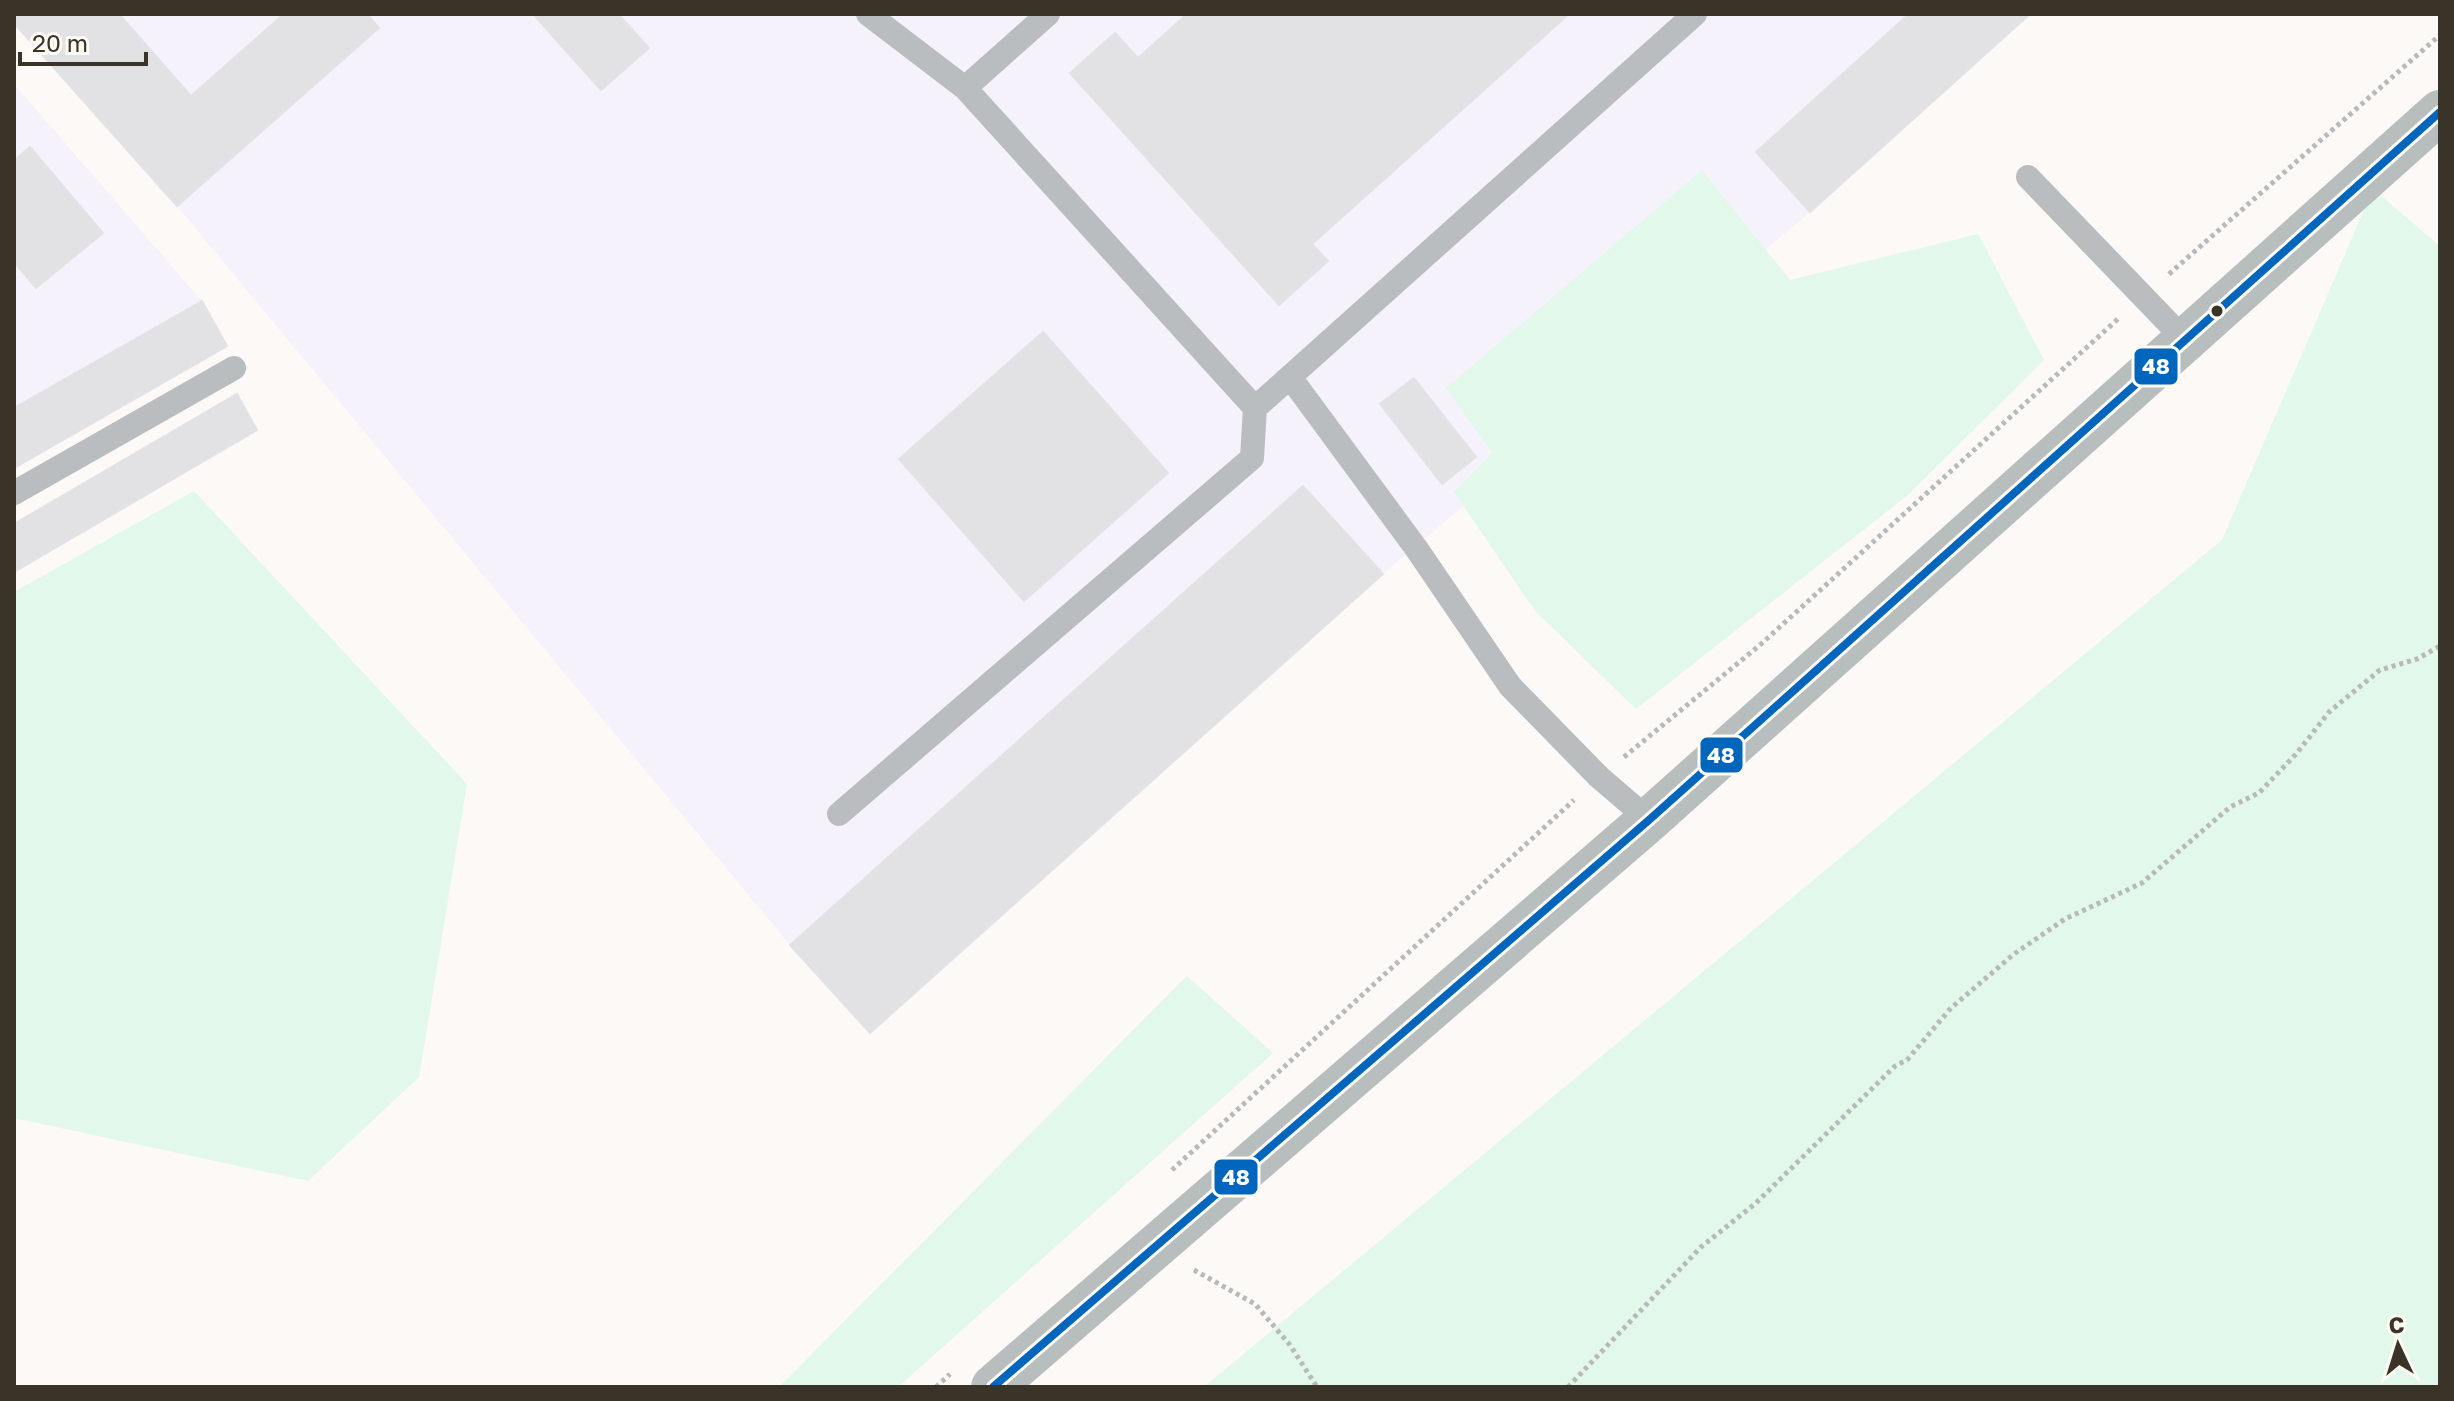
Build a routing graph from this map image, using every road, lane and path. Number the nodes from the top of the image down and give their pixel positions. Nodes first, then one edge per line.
1 (868, 14) edge
2 (1048, 14) edge
3 (1695, 14) edge
4 (2440, 35) edge
5 (965, 88) junction
6 (2440, 112) edge
7 (2028, 177) dead end
8 (2143, 296) junction
9 (2184, 339) junction
10 (234, 368) dead end
11 (1290, 377) junction
12 (1255, 408) junction
13 (14, 493) edge
14 (2440, 646) edge
15 (1599, 777) junction
16 (839, 814) dead end
17 (1649, 820) junction
18 (1169, 1173) dead end
19 (1145, 1256) junction
20 (976, 1376) edge
21 (936, 1387) edge
22 (1317, 1387) edge
23 (1568, 1387) edge

1 - 5 lane
2 - 5 lane
3 - 11 lane
4 - 8 path
5 - 12 lane
6 - 9 main road
7 - 8 lane
8 - 9 lane
8 - 15 path
9 - 17 main road
10 - 13 lane
11 - 12 lane
11 - 15 lane
12 - 16 lane
14 - 23 path
15 - 17 lane
15 - 18 path
17 - 19 main road
19 - 20 main road
19 - 22 path
20 - 21 path

